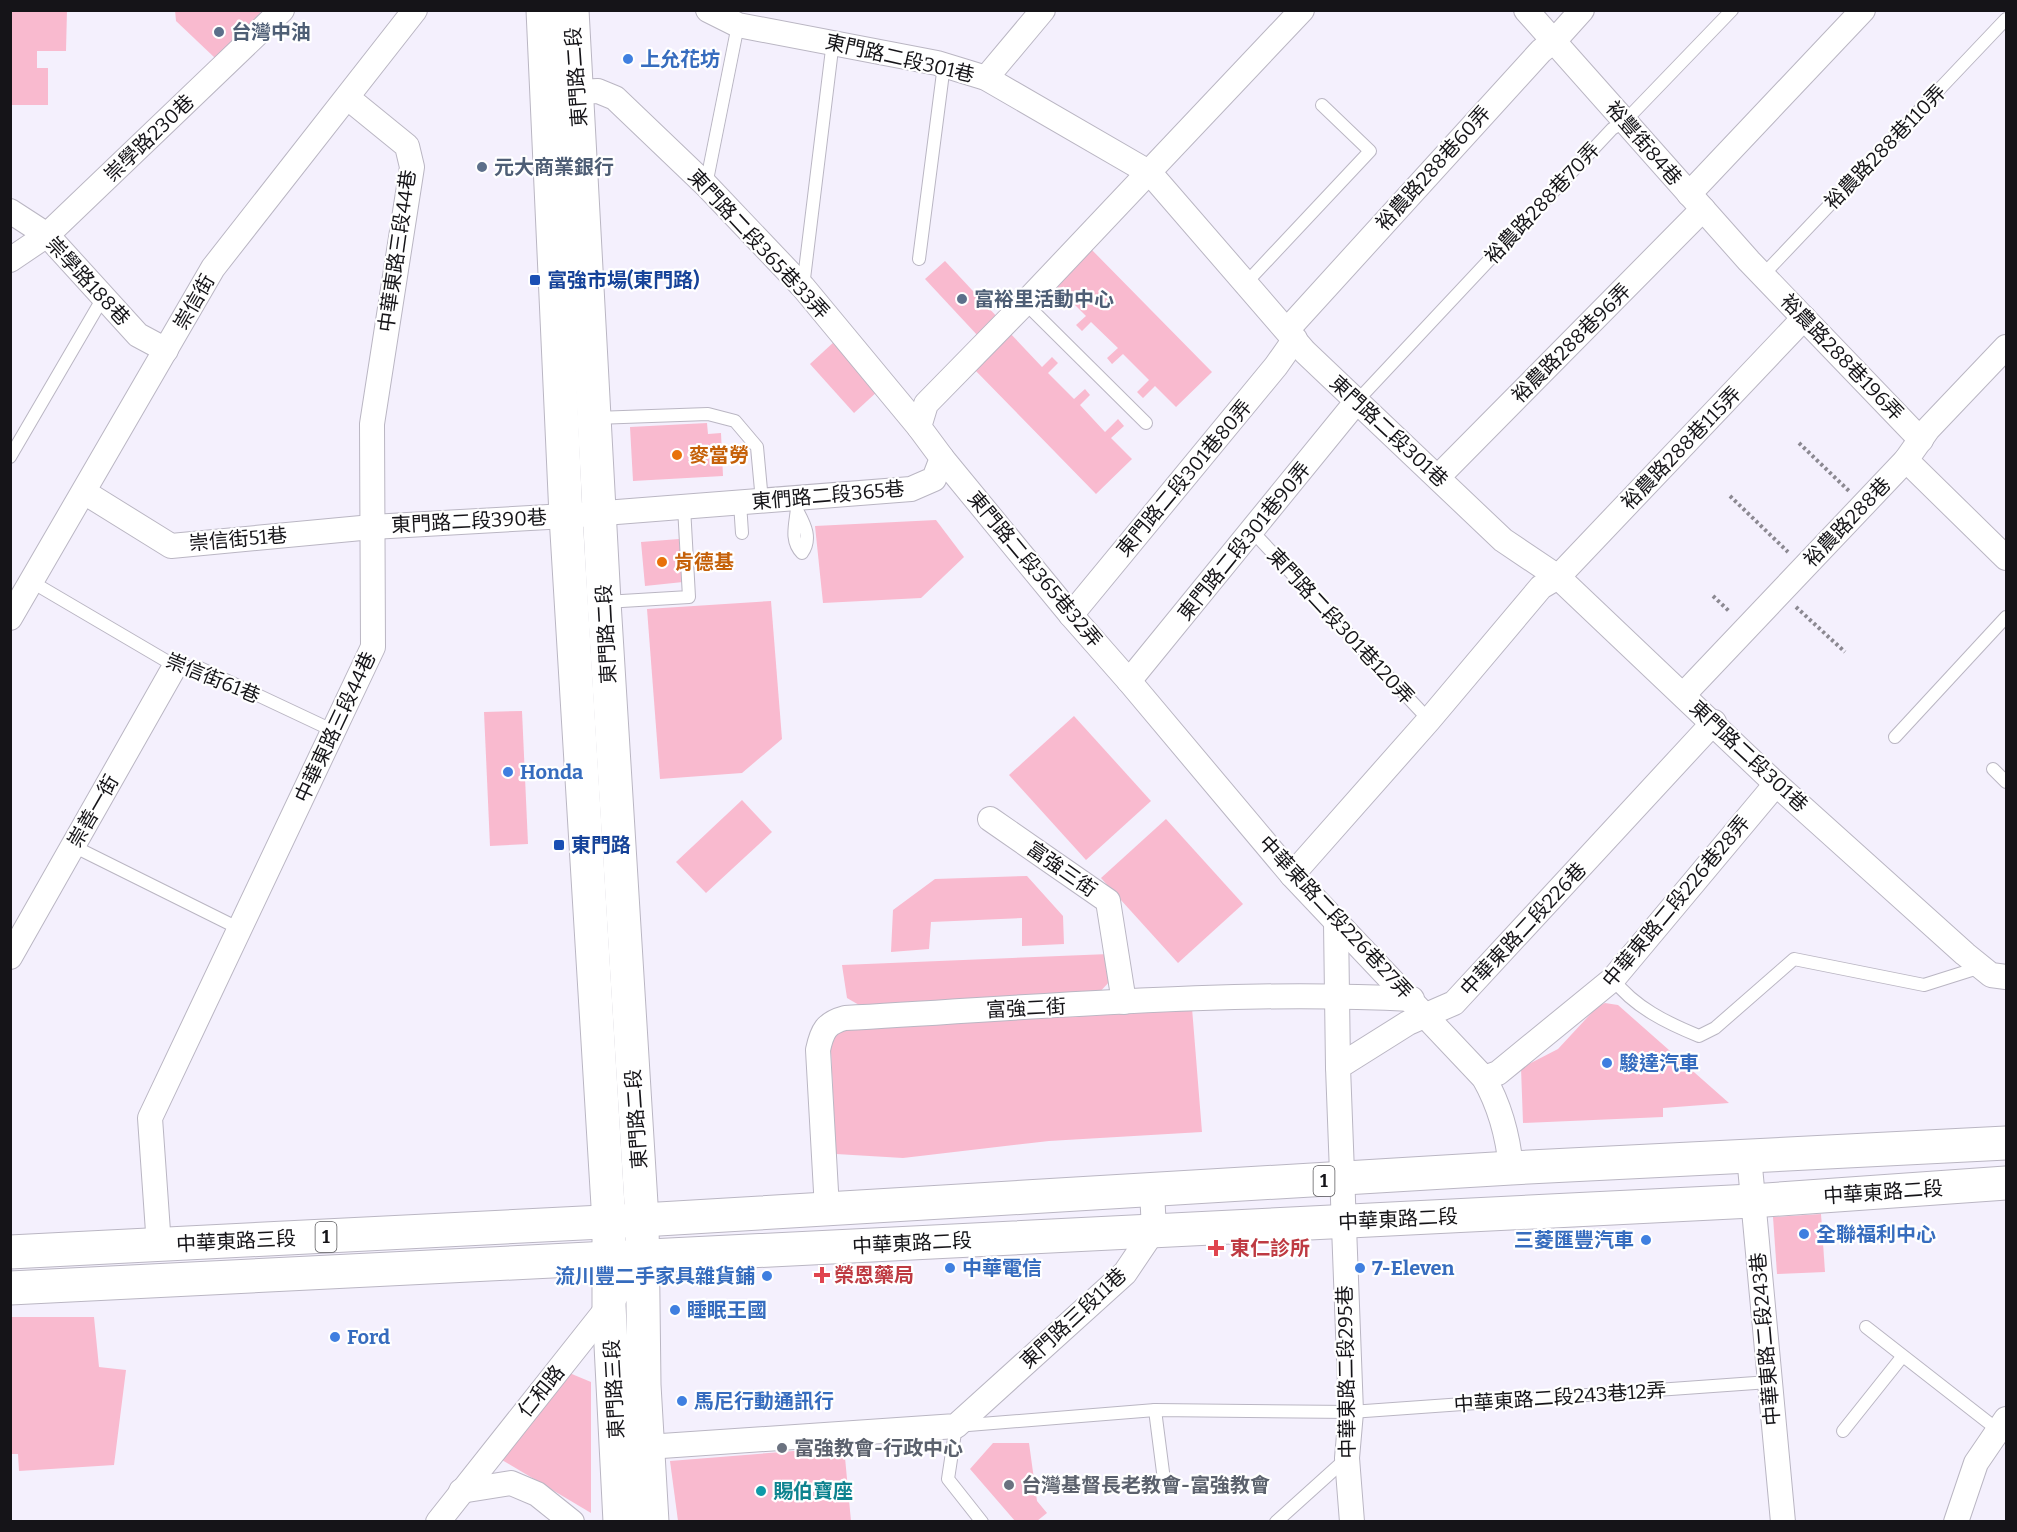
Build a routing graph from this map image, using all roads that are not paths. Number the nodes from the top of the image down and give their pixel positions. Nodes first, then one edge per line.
1 (282, 10) edge
2 (415, 10) edge
3 (543, 10) edge
4 (572, 10) edge
5 (708, 10) edge
6 (1043, 10) edge
7 (1302, 10) edge
8 (1526, 10) edge
9 (1582, 10) edge
10 (1732, 10) edge
11 (1863, 10) edge
12 (2007, 19) edge
13 (738, 25) junction
14 (1555, 40) junction
15 (833, 41) junction
16 (944, 65) junction
17 (986, 78) junction
18 (578, 92) junction
19 (348, 98) junction
20 (1322, 105) dead end
21 (1625, 121) junction
22 (1150, 173) junction
23 (706, 185) junction
24 (1696, 202) junction
25 (10, 211) edge
26 (47, 235) junction
27 (919, 259) dead end
28 (10, 260) edge
29 (1763, 275) junction
30 (1246, 283) junction
31 (803, 287) junction
32 (104, 296) junction
33 (1025, 303) junction
34 (1804, 318) junction
35 (1292, 334) junction
36 (2007, 347) edge
37 (166, 350) junction
38 (1357, 401) junction
39 (595, 418) junction
40 (1146, 423) dead end
41 (919, 427) junction
42 (1921, 440) junction
43 (10, 457) edge
44 (942, 458) junction
45 (1906, 460) junction
46 (1438, 477) junction
47 (84, 492) junction
48 (751, 502) junction
49 (684, 507) junction
50 (599, 513) junction
51 (567, 516) junction
52 (372, 527) junction
53 (742, 532) dead end
54 (1253, 532) junction
55 (2007, 558) edge
56 (1558, 577) junction
57 (32, 582) junction
58 (604, 602) junction
59 (1071, 615) junction
60 (2007, 617) edge
61 (10, 618) edge
62 (176, 666) junction
63 (1129, 681) junction
64 (1684, 694) junction
65 (1429, 720) junction
66 (1714, 723) junction
67 (334, 731) junction
68 (1895, 737) dead end
69 (1994, 769) dead end
70 (2007, 782) edge
71 (1776, 784) junction
72 (990, 819) dead end
73 (74, 846) junction
74 (1292, 875) junction
75 (1336, 923) junction
76 (240, 929) junction
77 (10, 957) edge
78 (1981, 967) junction
79 (2007, 977) edge
80 (1613, 979) junction
81 (1336, 995) junction
82 (1124, 1002) junction
83 (1419, 1007) junction
84 (1338, 1067) junction
85 (1484, 1077) junction
86 (2007, 1143) edge
87 (1749, 1156) junction
88 (1511, 1168) junction
89 (1343, 1179) junction
90 (2007, 1183) edge
91 (1152, 1191) junction
92 (1752, 1201) junction
93 (826, 1209) junction
94 (642, 1220) junction
95 (609, 1222) junction
96 (1342, 1222) junction
97 (1154, 1230) junction
98 (159, 1245) junction
99 (10, 1252) edge
100 (609, 1257) junction
101 (641, 1258) junction
102 (10, 1288) edge
103 (609, 1306) junction
104 (1866, 1327) dead end
105 (1902, 1357) junction
106 (1769, 1382) junction
107 (1155, 1410) junction
108 (1351, 1412) junction
109 (956, 1426) junction
110 (2004, 1428) edge
111 (1843, 1431) dead end
112 (646, 1447) junction
113 (1347, 1458) junction
114 (1164, 1480) dead end
115 (461, 1491) junction
116 (438, 1521) edge
117 (572, 1521) edge
118 (620, 1521) edge
119 (652, 1521) edge
120 (982, 1521) edge
121 (1276, 1521) edge
122 (1352, 1521) edge
123 (1783, 1521) edge
124 (1956, 1521) edge

1 - 26 street, 崇學路230巷
2 - 19 street, 崇信街
3 - 51 main road, 東門路二段
4 - 18 main road, 東門路二段
5 - 13 street, 東門路二段301巷
6 - 17 street
7 - 22 street
8 - 14 street, 裕豐街84巷
9 - 14 street, 裕農路288巷60弄
10 - 21 lane, 裕農路288巷70弄
11 - 24 street, 裕農路288巷96弄
12 - 29 lane, 裕農路288巷110弄
13 - 15 street, 東門路二段301巷
13 - 23 lane
14 - 21 street, 裕豐街84巷
14 - 35 street, 裕農路288巷60弄
15 - 16 street, 東門路二段301巷
15 - 31 lane
16 - 17 street, 東門路二段301巷
16 - 27 lane
17 - 22 street, 東門路二段301巷
18 - 23 street, 東門路二段365巷33弄
18 - 39 main road, 東門路二段
19 - 37 street, 崇信街
19 - 52 street, 中華東路三段44巷
20 - 30 lane
21 - 24 street, 裕豐街84巷
21 - 38 lane, 裕農路288巷70弄
22 - 30 street, 東門路二段301巷
22 - 33 street
23 - 31 street, 東門路二段365巷33弄
24 - 29 street, 裕豐街84巷
24 - 46 street, 裕農路288巷96弄
25 - 26 street, 崇學路188巷
26 - 28 street, 崇學路230巷
26 - 32 street, 崇學路188巷
29 - 34 street, 裕農路288巷196弄
30 - 35 street, 東門路二段301巷
31 - 41 street, 東門路二段365巷33弄
32 - 37 street, 崇學路188巷
32 - 43 lane
33 - 40 lane
33 - 41 street
34 - 42 street, 裕農路288巷196弄
34 - 56 street, 裕農路288巷115弄
35 - 38 street, 東門路二段301巷
35 - 59 street, 東門路二段301巷80弄
36 - 42 street, 裕農路288巷
37 - 47 street, 崇信街
38 - 46 street, 東門路二段301巷
38 - 54 street, 東門路二段301巷90弄
39 - 48 lane
39 - 50 main road, 東門路二段
41 - 44 street
42 - 45 street, 裕農路288巷
44 - 48 street, 東們路二段365巷
44 - 59 street, 東門路二段365巷32弄
45 - 55 street
45 - 64 street, 裕農路288巷
46 - 56 street, 東門路二段301巷
47 - 52 street, 崇信街51巷
47 - 57 street, 崇信街
48 - 49 street, 東們路二段365巷
48 - 53 lane
49 - 50 street, 東們路二段365巷
49 - 58 lane
50 - 51 street, 東們路二段365巷
50 - 58 main road, 東門路二段
51 - 52 street, 東門路二段390巷
51 - 95 main road, 東門路二段
52 - 67 street, 中華東路三段44巷
54 - 63 street, 東門路二段301巷90弄
54 - 65 lane, 東門路二段301巷120弄
56 - 64 street, 東門路二段301巷
56 - 65 street, 東門路二段301巷120弄
57 - 61 street, 崇信街
57 - 62 lane, 崇信街61巷
58 - 94 main road, 東門路二段
59 - 63 street, 東門路二段365巷32弄
60 - 68 lane
62 - 67 lane, 崇信街61巷
62 - 73 street, 崇善一街
63 - 74 street, 中華東路二段226巷27弄
64 - 66 street, 東門路二段301巷
65 - 74 street, 東門路二段301巷120弄
66 - 71 street, 東門路二段301巷
66 - 83 street, 中華東路二段226巷
67 - 76 street, 中華東路三段44巷
69 - 70 lane
71 - 78 street, 東門路二段301巷
71 - 80 street, 中華東路二段226巷28弄
72 - 82 street, 富強三街
73 - 76 lane
73 - 77 street, 崇善一街
74 - 75 street, 中華東路二段226巷27弄
75 - 81 street
75 - 83 street, 中華東路二段226巷27弄
76 - 98 street, 中華東路三段44巷
78 - 79 street, 東門路二段301巷
78 - 80 lane
80 - 85 street, 中華東路二段226巷28弄
81 - 82 street, 富強二街
81 - 83 street, 富強二街
81 - 84 street
82 - 93 street, 富強二街
83 - 84 street, 中華東路二段226巷
83 - 85 street, 中華東路二段226巷27弄
84 - 89 street
85 - 88 street, 中華東路二段226巷27弄
86 - 87 main road, 中華東路二段 / 1
87 - 88 main road, 中華東路二段 / 1
87 - 92 street, 中華東路二段243巷
88 - 89 main road, 中華東路二段 / 1
89 - 91 main road, 中華東路二段 / 1
89 - 96 street
90 - 92 main road, 中華東路二段 / 1
91 - 93 main road, 中華東路二段 / 1
91 - 97 street
92 - 96 main road, 中華東路二段 / 1
92 - 106 street, 中華東路二段243巷
93 - 94 main road, 中華東路二段 / 1
94 - 95 main road, 中華東路三段 / 1
94 - 101 main road, 東門路二段
95 - 98 main road, 中華東路三段 / 1
95 - 100 main road, 東門路二段
96 - 97 main road, 中華東路二段 / 1
96 - 108 street, 中華東路二段295巷
97 - 101 main road, 中華東路二段 / 1
97 - 109 street, 東門路三段11巷
98 - 99 main road, 中華東路三段 / 1
100 - 101 main road, 中華東路二段 / 1
100 - 102 main road, 中華東路三段 / 1
100 - 103 main road, 東門路三段
101 - 103 street, 仁和路
101 - 112 main road, 東門路三段
103 - 115 street, 仁和路
103 - 118 main road, 東門路三段
104 - 105 lane
105 - 110 lane
105 - 111 lane
106 - 108 lane, 中華東路二段243巷12弄
106 - 123 street, 中華東路二段243巷
107 - 108 lane
107 - 109 lane
107 - 114 lane
108 - 113 street, 中華東路二段295巷
109 - 112 street
109 - 120 lane
110 - 124 street
112 - 119 main road, 東門路三段
113 - 121 lane
113 - 122 street, 中華東路二段295巷
115 - 116 street, 仁和路
115 - 117 street

